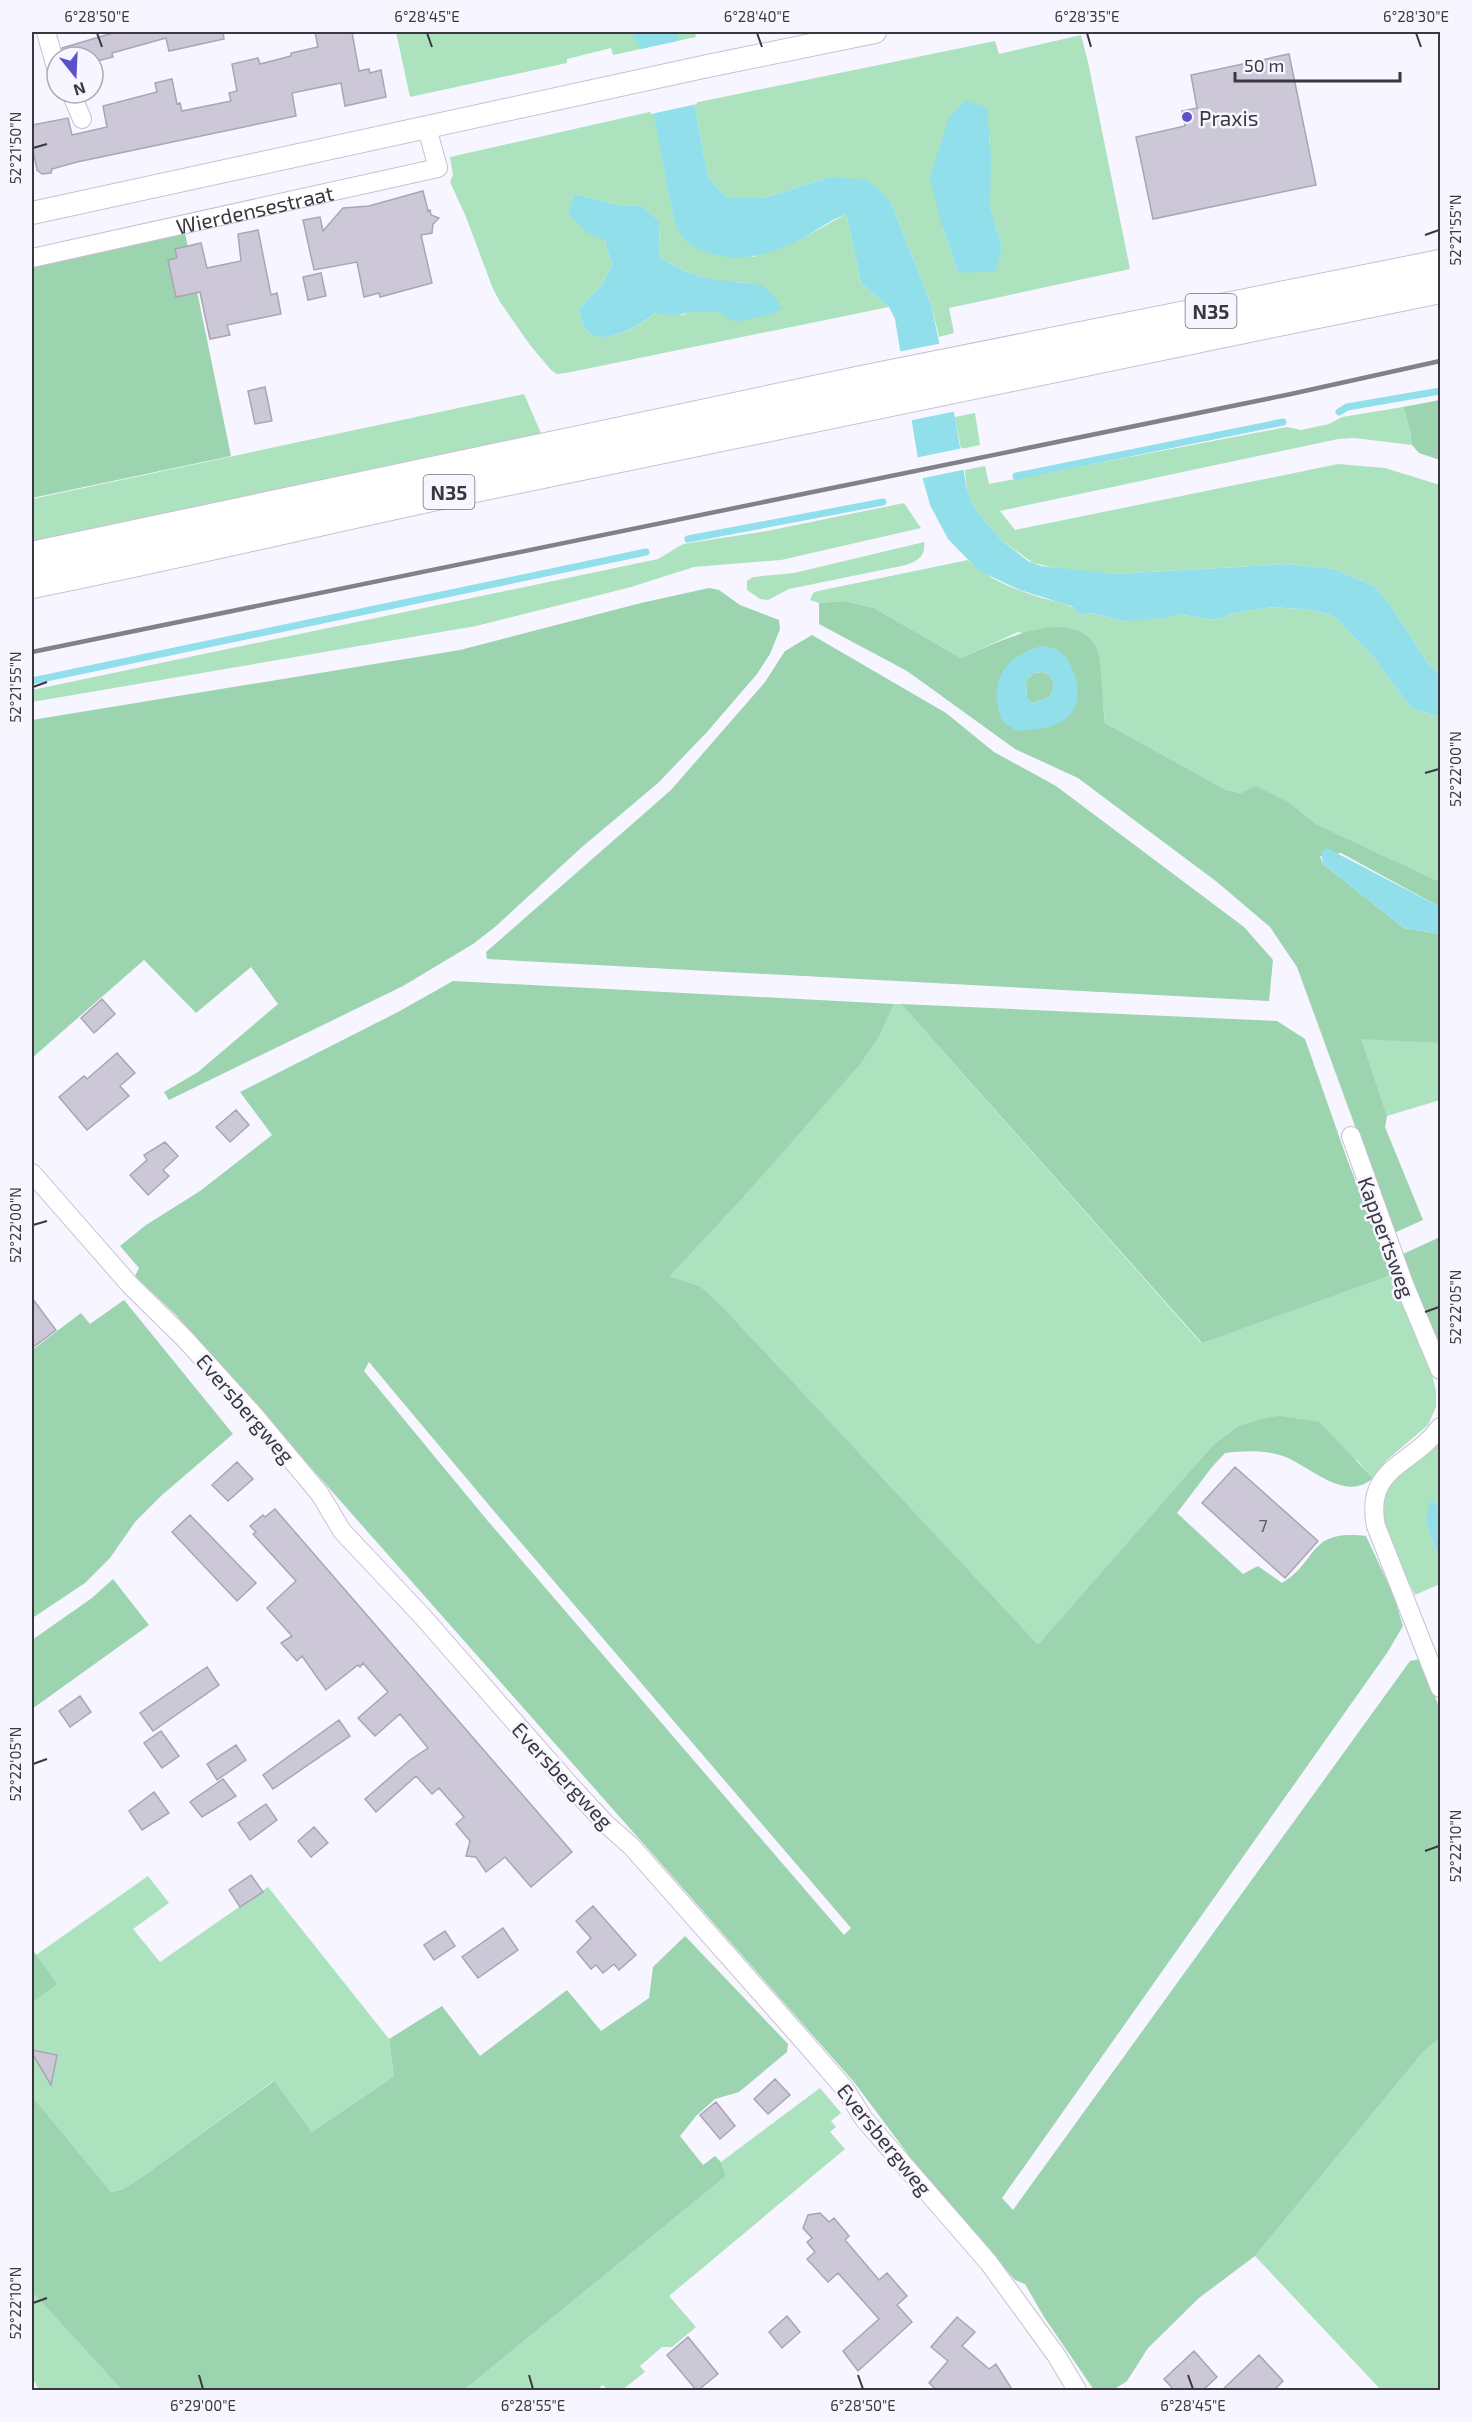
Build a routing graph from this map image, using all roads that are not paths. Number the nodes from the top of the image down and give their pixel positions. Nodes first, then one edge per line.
1 (875, 32) edge
2 (76, 105) edge
3 (82, 119) dead end
4 (427, 128) junction
5 (32, 213) edge
6 (32, 258) edge
7 (1440, 265) edge
8 (1440, 288) edge
9 (983, 369) junction
10 (865, 392) junction
11 (32, 556) edge
12 (32, 583) edge
13 (1351, 1136) dead end
14 (32, 1176) edge
15 (1440, 1370) edge
16 (1440, 1427) edge
17 (1440, 1688) edge
18 (1077, 2391) edge

1 - 4 street, Wierdensestraat
2 - 3 street
4 - 5 street, Wierdensestraat
4 - 6 street, Wierdensestraat
7 - 9 main road, N35
8 - 9 main road, N35
9 - 10 main road, N35
10 - 11 main road, N35
10 - 12 main road, N35
13 - 15 street, Kappertsweg
14 - 18 street, Eversbergweg
16 - 17 street

